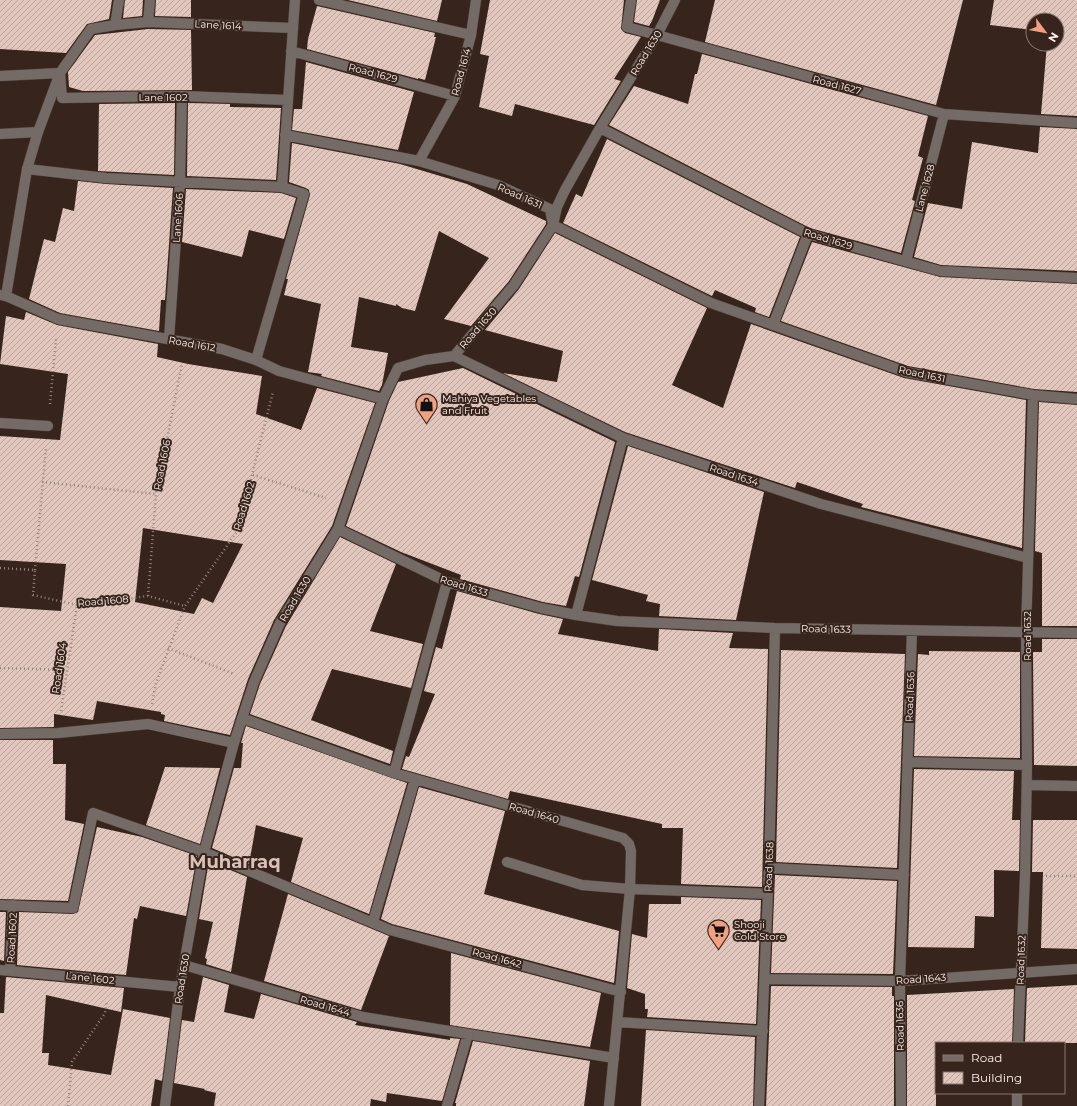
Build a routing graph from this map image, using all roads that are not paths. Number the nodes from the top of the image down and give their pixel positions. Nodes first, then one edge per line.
1 (119, 0) edge
2 (150, 0) edge
3 (295, 0) edge
4 (320, 0) edge
5 (476, 0) edge
6 (631, 0) edge
7 (675, 0) edge
8 (148, 22) junction
9 (115, 25) junction
10 (293, 28) junction
11 (471, 35) junction
12 (657, 36) junction
13 (291, 51) junction
14 (60, 73) junction
15 (0, 76) edge
16 (182, 96) junction
17 (456, 96) junction
18 (288, 100) junction
19 (944, 114) junction
20 (1077, 123) edge
21 (600, 128) junction
22 (38, 132) junction
23 (0, 134) edge
24 (286, 135) junction
25 (419, 161) junction
26 (27, 168) junction
27 (180, 181) junction
28 (282, 187) junction
29 (553, 225) junction
30 (808, 234) junction
31 (906, 261) junction
32 (1077, 278) edge
33 (3, 296) edge
34 (773, 325) junction
35 (169, 339) junction
36 (454, 356) junction
37 (256, 360) junction
38 (1033, 395) junction
39 (383, 399) junction
40 (1077, 399) edge
41 (0, 423) edge
42 (48, 426) dead end
43 (623, 438) junction
44 (338, 528) junction
45 (1028, 558) junction
46 (447, 582) junction
47 (576, 615) junction
48 (775, 628) junction
49 (912, 631) junction
50 (1026, 633) junction
51 (1077, 634) edge
52 (242, 718) junction
53 (0, 734) edge
54 (234, 743) junction
55 (907, 762) junction
56 (1027, 764) junction
57 (394, 773) junction
58 (416, 779) junction
59 (1027, 784) junction
60 (1077, 786) edge
61 (204, 852) junction
62 (507, 862) dead end
63 (770, 868) junction
64 (904, 875) junction
65 (630, 889) junction
66 (768, 894) junction
67 (0, 905) edge
68 (13, 905) junction
69 (373, 922) junction
70 (184, 965) junction
71 (1077, 969) edge
72 (5, 970) edge
73 (1020, 972) junction
74 (765, 979) junction
75 (900, 981) junction
76 (180, 987) junction
77 (621, 992) junction
78 (617, 1022) junction
79 (763, 1031) junction
80 (468, 1034) junction
81 (1018, 1042) edge
82 (614, 1058) junction
83 (1017, 1094) edge
84 (165, 1106) edge
85 (447, 1106) edge
86 (609, 1106) edge
87 (759, 1106) edge
88 (901, 1106) edge
89 (1017, 1106) edge

1 - 9 street
2 - 8 street
3 - 10 street
4 - 11 street
5 - 11 street, Road 1614
6 - 12 street, Road 1627
7 - 12 street, Road 1630
8 - 9 street, Lane 1614
8 - 10 street, Lane 1614
9 - 14 street, Lane 1614
10 - 13 street
11 - 17 street, Road 1614
12 - 19 street, Road 1627
12 - 21 street, Road 1630
13 - 17 street, Road 1629
13 - 18 street
14 - 15 street
14 - 16 street, Lane 1602
14 - 22 street, Lane 1614
16 - 18 street, Lane 1602
16 - 27 street, Lane 1606
17 - 25 street, Road 1614
18 - 24 street
19 - 20 street, Road 1627
19 - 31 street, Lane 1628
21 - 29 street, Road 1630
21 - 30 street, Road 1629
22 - 23 street
22 - 26 street, Lane 1614
24 - 25 street, Road 1631
24 - 28 street
25 - 29 street, Road 1631
26 - 27 street
26 - 33 street, Lane 1614
27 - 28 street
27 - 35 street, Lane 1606
28 - 37 street
29 - 34 street, Road 1631
29 - 36 street, Road 1630
30 - 31 street, Road 1629
30 - 34 street
31 - 32 street, Road 1629
33 - 35 street, Road 1612
34 - 38 street, Road 1631
35 - 37 street, Road 1612
36 - 39 street, Road 1630
36 - 43 street, Road 1634
37 - 39 street, Road 1612
38 - 40 street, Road 1631
38 - 45 street, Road 1632
39 - 44 street, Road 1630
41 - 42 street
43 - 45 street, Road 1634
43 - 47 street
44 - 46 street, Road 1633
44 - 52 street, Road 1630
45 - 50 street, Road 1632
46 - 47 street, Road 1633
46 - 57 street
47 - 48 street, Road 1633
48 - 49 street, Road 1633
48 - 63 street, Road 1638
49 - 50 street, Road 1633
49 - 55 street, Road 1636
50 - 51 street, Road 1633
50 - 56 street, Road 1632
52 - 54 street, Road 1630
52 - 57 street, Road 1640
53 - 54 street
54 - 61 street, Road 1630
55 - 56 street
55 - 64 street, Road 1636
56 - 59 street, Road 1632
57 - 58 street, Road 1640
58 - 65 street, Road 1640
58 - 69 street
59 - 60 street
59 - 73 street, Road 1632
61 - 68 street
61 - 69 street, Road 1642
61 - 70 street, Road 1630
62 - 65 street
63 - 64 street
63 - 66 street, Road 1638
64 - 75 street, Road 1636
65 - 66 street
65 - 77 street, Road 1640
66 - 74 street, Road 1638
67 - 68 street
68 - 72 street, Road 1602
69 - 77 street, Road 1642
70 - 76 street, Road 1630
70 - 80 street, Road 1644
71 - 73 street, Road 1643
72 - 76 street, Lane 1602
73 - 75 street, Road 1643
73 - 81 street, Road 1632
74 - 75 street, Road 1643
74 - 79 street, Road 1638
75 - 88 street, Road 1636
76 - 84 street, Road 1630
77 - 78 street, Road 1640
78 - 79 street
78 - 82 street, Road 1640
79 - 87 street, Road 1638
80 - 82 street, Road 1644
80 - 85 street
82 - 86 street, Road 1640
83 - 89 street

